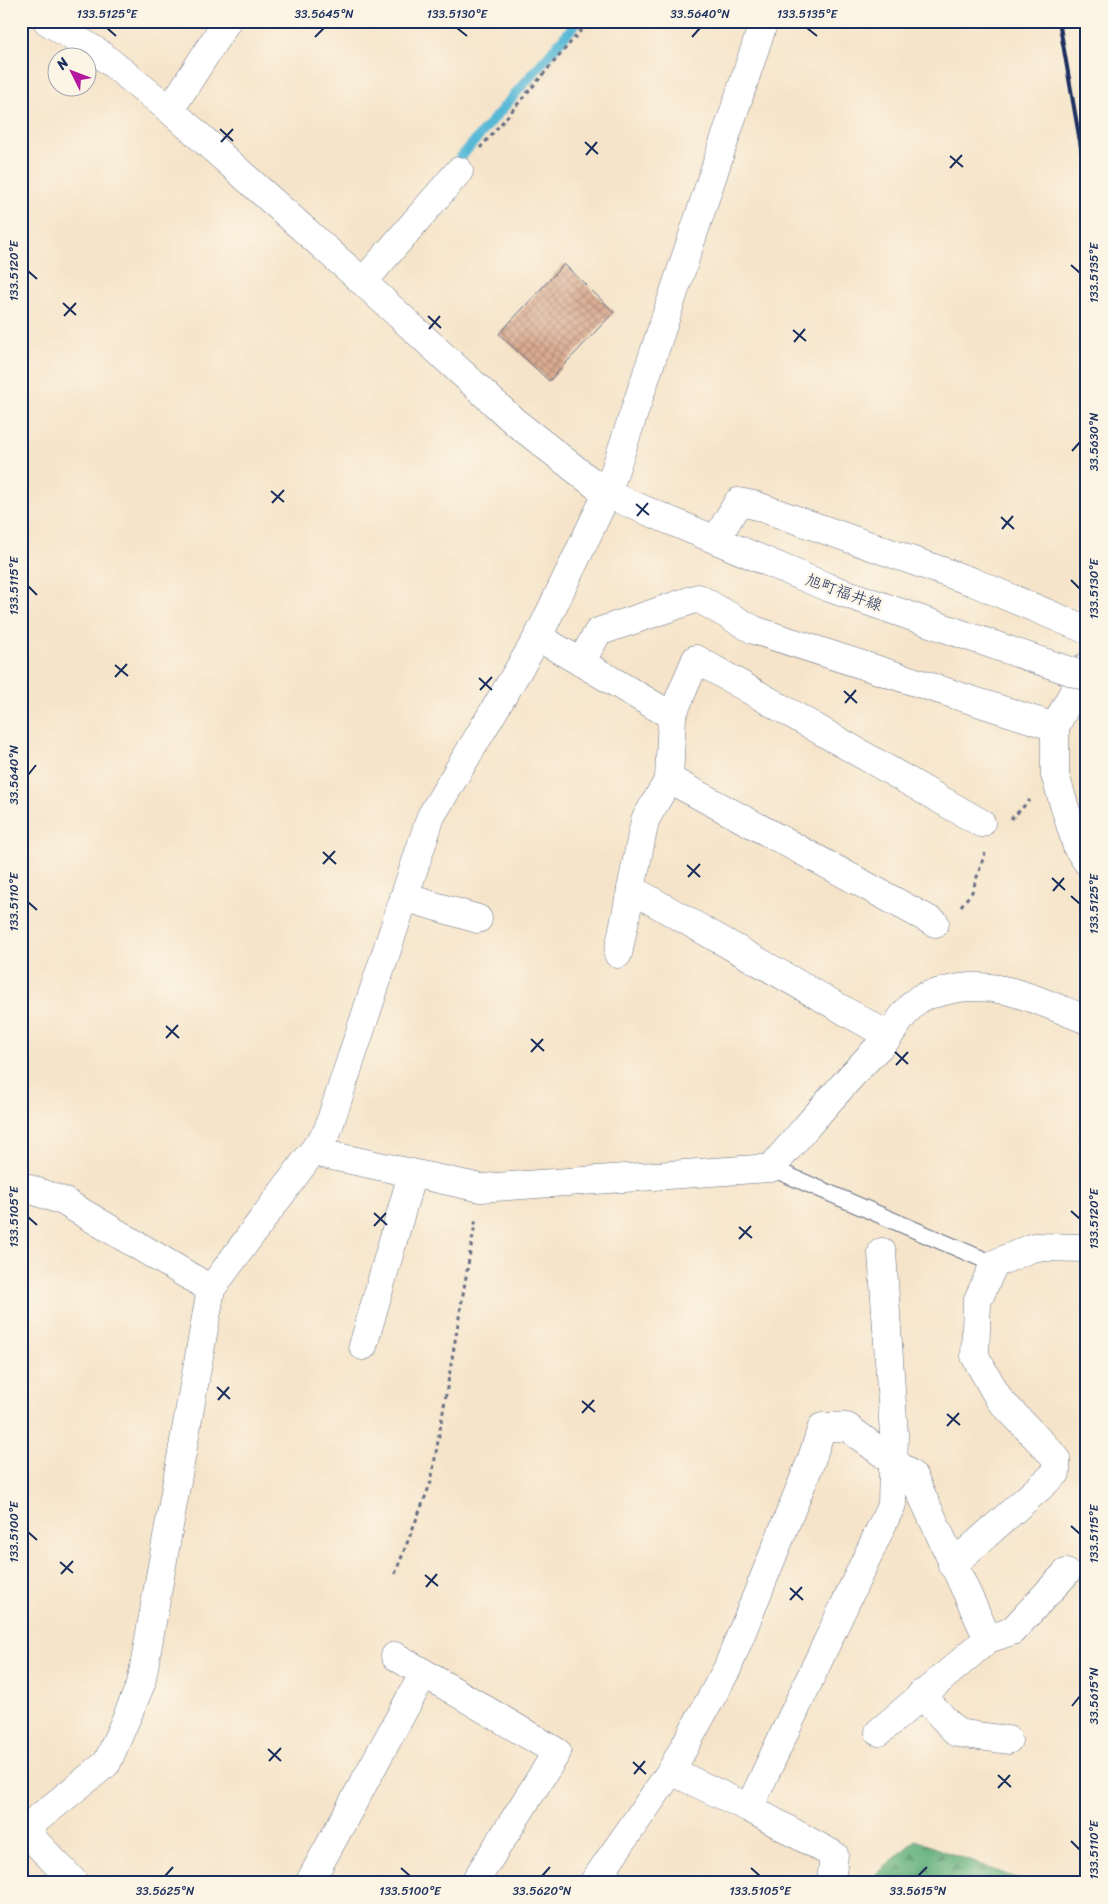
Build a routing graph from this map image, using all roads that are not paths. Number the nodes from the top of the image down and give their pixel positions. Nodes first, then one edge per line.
1 (47, 21) edge
2 (227, 21) edge
3 (764, 21) edge
4 (170, 110) junction
5 (459, 171) road end
6 (363, 282) junction
7 (607, 494) junction
8 (716, 540) junction
9 (1087, 630) edge
10 (538, 637) junction
11 (581, 662) junction
12 (1087, 666) edge
13 (1087, 677) edge
14 (672, 716) junction
15 (1055, 727) junction
16 (668, 780) junction
17 (981, 823) dead end
18 (1087, 862) edge
19 (631, 889) junction
20 (404, 897) junction
21 (945, 918) road end
22 (478, 919) dead end
23 (618, 954) dead end
24 (1087, 1020) edge
25 (889, 1036) junction
26 (314, 1152) junction
27 (771, 1168) junction
28 (412, 1174) junction
29 (21, 1186) edge
30 (1087, 1248) edge
31 (882, 1252) dead end
32 (994, 1264) junction
33 (211, 1289) junction
34 (363, 1346) dead end
35 (895, 1461) junction
36 (952, 1565) junction
37 (1066, 1573) dead end
38 (988, 1639) junction
39 (395, 1656) dead end
40 (424, 1673) junction
41 (921, 1694) junction
42 (878, 1732) dead end
43 (1008, 1740) dead end
44 (671, 1771) junction
45 (749, 1808) junction
46 (23, 1831) edge
47 (75, 1883) edge
48 (309, 1883) edge
49 (474, 1883) edge
50 (593, 1883) edge
51 (831, 1883) edge

1 - 4 street, 旭町福井線
2 - 4 street
3 - 7 street
4 - 6 street, 旭町福井線
5 - 6 street
6 - 7 street, 旭町福井線
7 - 8 street, 旭町福井線
7 - 10 street
8 - 9 street
8 - 13 street, 旭町福井線, bridge
10 - 11 street
10 - 20 street
11 - 14 street
11 - 15 street
12 - 15 street
14 - 16 street
14 - 17 street
15 - 18 street
16 - 19 street
16 - 21 street
19 - 23 street
19 - 25 street
20 - 22 street
20 - 26 street
24 - 25 street
25 - 27 street
26 - 28 street
26 - 33 street
27 - 28 street
27 - 32 lane
28 - 34 street
29 - 33 street
30 - 32 street
31 - 35 street
32 - 36 street
33 - 46 street
35 - 36 street
35 - 44 street
35 - 45 street
36 - 38 street
37 - 38 street
38 - 41 street
39 - 40 street
40 - 48 street
40 - 49 street
41 - 42 street
41 - 43 street
44 - 45 street
44 - 50 street
45 - 51 street
46 - 47 street

